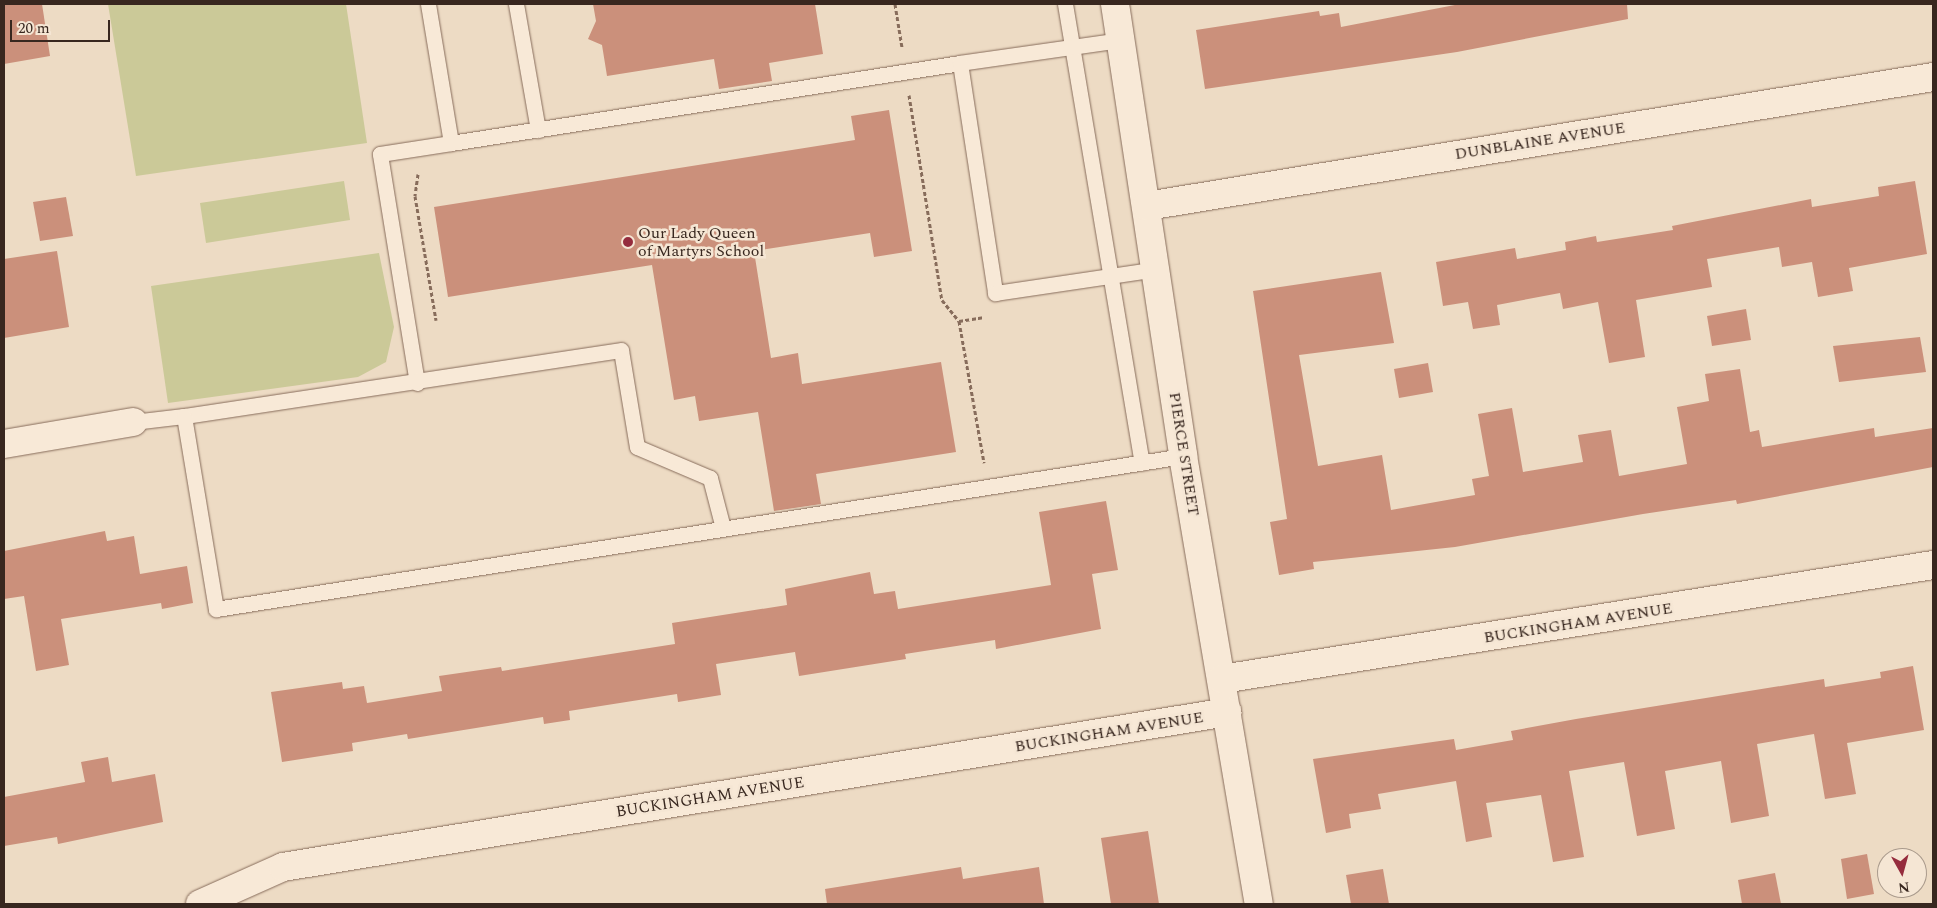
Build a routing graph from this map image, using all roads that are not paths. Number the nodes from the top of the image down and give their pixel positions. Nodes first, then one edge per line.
1 (428, 4) edge
2 (516, 4) edge
3 (1065, 4) edge
4 (1115, 4) edge
5 (1121, 40) junction
6 (1072, 47) junction
7 (960, 63) junction
8 (1933, 77) edge
9 (538, 130) junction
10 (451, 143) junction
11 (1147, 206) junction
12 (1157, 269) junction
13 (1110, 277) junction
14 (417, 383) junction
15 (184, 416) junction
16 (133, 422) joint
17 (4, 444) edge
18 (1183, 456) junction
19 (1142, 463) junction
20 (724, 528) junction
21 (1933, 565) edge
22 (1222, 679) junction
23 (1227, 712) junction
24 (200, 904) edge
25 (1259, 904) edge

1 - 10 lane
2 - 9 lane
3 - 6 lane
4 - 5 street, PIERCE STREET
5 - 6 lane
5 - 11 street, PIERCE STREET
6 - 7 lane
6 - 13 lane
7 - 9 lane
7 - 13 lane
8 - 11 street, DUNBLAINE AVENUE
9 - 10 lane
10 - 14 lane
11 - 12 street, PIERCE STREET
12 - 13 lane
12 - 18 street, PIERCE STREET
13 - 19 lane
14 - 15 lane
14 - 20 lane
15 - 16 lane
15 - 20 lane
16 - 17 street
18 - 19 lane
18 - 22 street, PIERCE STREET
19 - 20 lane
21 - 22 street, BUCKINGHAM AVENUE
22 - 23 street, PIERCE STREET
23 - 24 street, BUCKINGHAM AVENUE
23 - 25 street, PIERCE STREET

